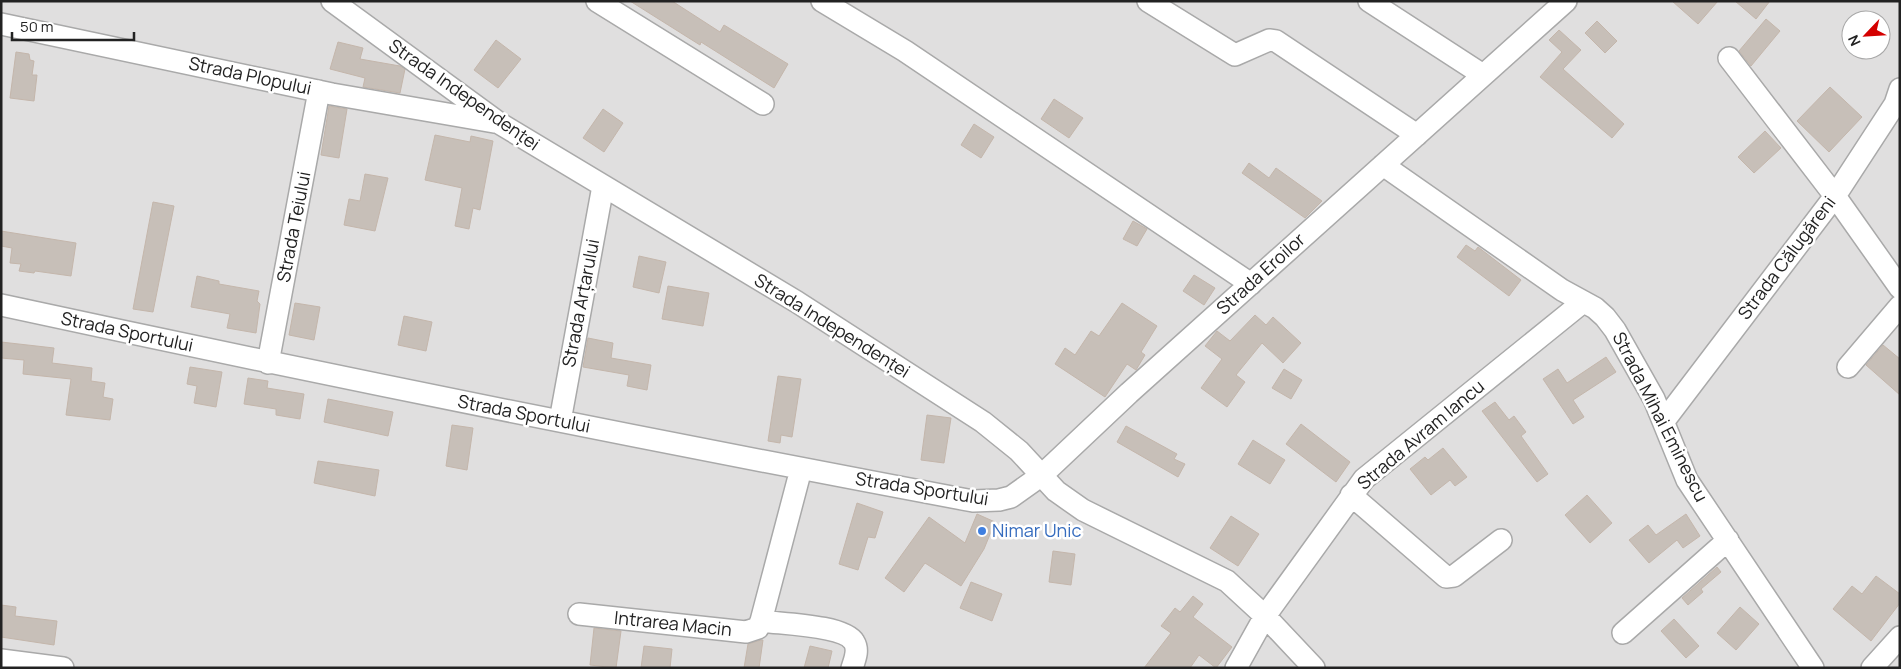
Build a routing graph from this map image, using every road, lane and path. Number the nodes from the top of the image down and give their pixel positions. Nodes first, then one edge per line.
1 (332, 1) edge
2 (597, 1) edge
3 (822, 1) edge
4 (1148, 1) edge
5 (1369, 1) edge
6 (1566, 1) edge
7 (1, 24) edge
8 (1729, 58) dead end
9 (1483, 75) junction
10 (319, 91) junction
11 (1899, 100) edge
12 (763, 104) dead end
13 (499, 123) junction
14 (1417, 135) junction
15 (1383, 165) junction
16 (603, 186) junction
17 (1835, 196) junction
18 (1250, 284) junction
19 (1900, 288) edge
20 (1583, 302) junction
21 (1, 305) edge
22 (1900, 306) edge
23 (268, 363) junction
24 (1848, 367) dead end
25 (560, 421) junction
26 (1664, 421) junction
27 (801, 469) junction
28 (1042, 475) junction
29 (1351, 495) junction
30 (1501, 540) dead end
31 (1728, 540) junction
32 (580, 614) dead end
33 (1265, 616) junction
34 (761, 621) junction
35 (1623, 633) dead end
36 (1900, 636) edge
37 (1, 660) edge
38 (63, 668) edge
39 (852, 668) edge
40 (1236, 668) edge
41 (1314, 668) edge
42 (1813, 668) edge
43 (1872, 668) edge

1 - 13 street, Strada Independenței
2 - 12 street
3 - 18 street
4 - 14 street
5 - 9 street
6 - 9 street, Strada Eroilor
7 - 10 street, Strada Plopului
8 - 17 street
9 - 14 street, Strada Eroilor
10 - 13 street, Strada Plopului
10 - 23 street, Strada Teiului
11 - 17 street, Strada Călugăreni
13 - 16 street, Strada Independenței
14 - 15 street, Strada Eroilor
15 - 18 street, Strada Eroilor
15 - 20 street, Strada Mihai Eminescu
16 - 25 street, Strada Arțarului
16 - 28 street, Strada Independenței
17 - 19 street
17 - 26 street, Strada Călugăreni
18 - 28 street, Strada Eroilor
20 - 26 street, Strada Mihai Eminescu
20 - 29 street, Strada Avram Iancu
21 - 23 street, Strada Sportului
22 - 24 street
23 - 25 street, Strada Sportului
25 - 27 street, Strada Sportului
26 - 31 street, Strada Mihai Eminescu
27 - 28 street, Strada Sportului
27 - 34 street
28 - 33 street, Strada Independenței
29 - 30 street
29 - 33 street, Strada Avram Iancu
31 - 35 street
31 - 42 street, Strada Mihai Eminescu
32 - 34 street, Intrarea Macin
33 - 40 street, Strada Avram Iancu
33 - 41 street, Strada Independenței
34 - 39 street
36 - 43 street
37 - 38 street

